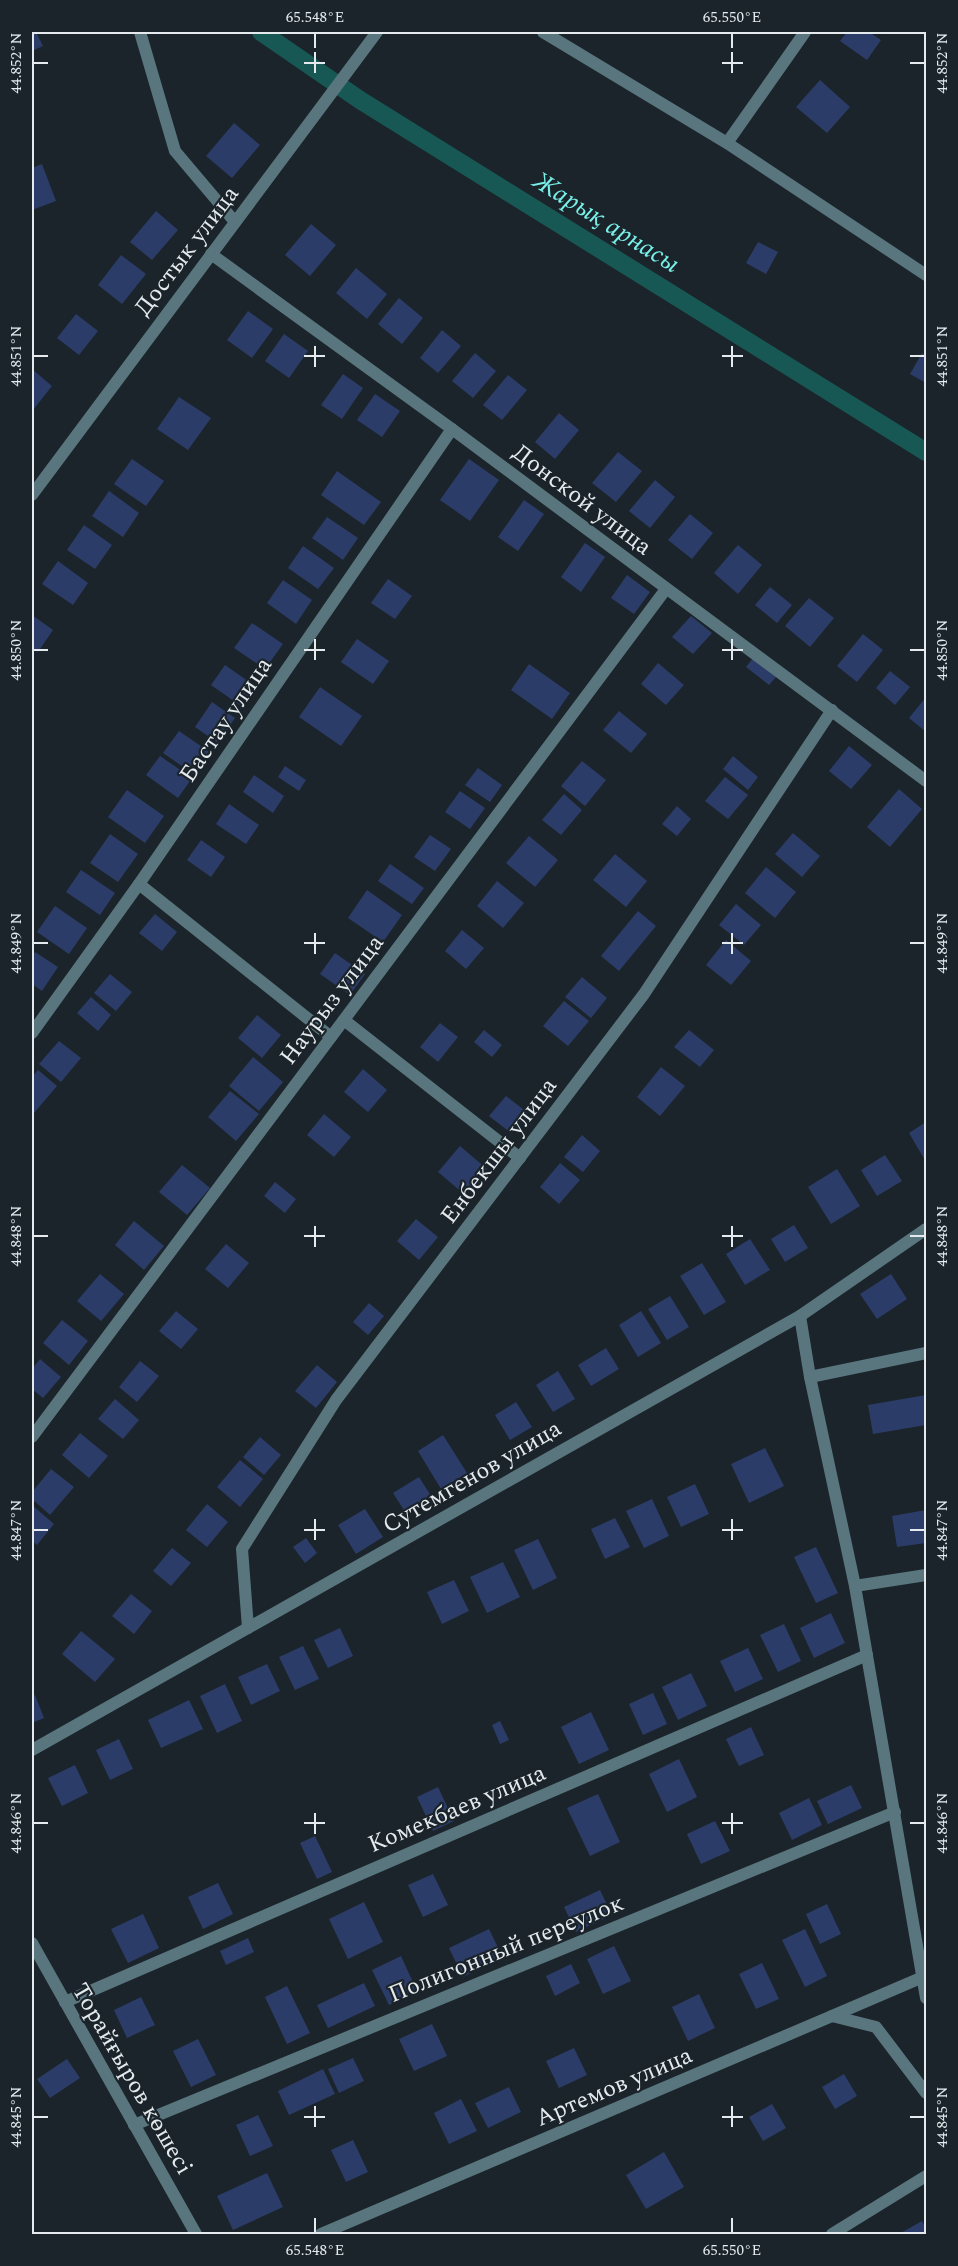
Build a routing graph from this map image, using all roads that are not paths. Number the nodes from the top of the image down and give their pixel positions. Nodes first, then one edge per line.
1 (140, 32) edge
2 (377, 32) edge
3 (543, 32) edge
4 (805, 32) edge
5 (727, 144) junction
6 (235, 222) junction
7 (211, 254) junction
8 (927, 274) edge
9 (452, 429) junction
10 (32, 495) edge
11 (666, 589) junction
12 (832, 710) junction
13 (927, 781) edge
14 (139, 884) junction
15 (344, 1020) junction
16 (32, 1033) edge
17 (331, 1037) junction
18 (520, 1158) junction
19 (927, 1229) edge
20 (800, 1316) junction
21 (927, 1353) edge
22 (810, 1377) junction
23 (32, 1437) edge
24 (927, 1575) edge
25 (855, 1586) junction
26 (248, 1628) junction
27 (867, 1654) junction
28 (32, 1750) edge
29 (895, 1812) junction
30 (32, 1943) edge
31 (923, 1977) junction
32 (927, 1998) edge
33 (65, 2002) junction
34 (832, 2016) junction
35 (927, 2093) edge
36 (134, 2125) junction
37 (927, 2176) edge
38 (847, 2231) edge
39 (196, 2235) edge
40 (321, 2235) edge
41 (832, 2235) edge

1 - 6 street
2 - 6 street, Достык улица
3 - 5 street
4 - 5 street
5 - 8 street
6 - 7 street, Достык улица
7 - 9 street, Донской улица
7 - 10 street, Достык улица
9 - 11 street, Донской улица
9 - 14 street, Бастау улица
11 - 12 street, Донской улица
11 - 15 street, Наурыз улица
12 - 13 street, Донской улица
12 - 18 street, Енбекшы улица
14 - 16 street, Бастау улица
14 - 17 street
15 - 17 street, Наурыз улица
15 - 18 street
17 - 23 street, Наурыз улица
18 - 26 street, Енбекшы улица
19 - 20 street, Сутемгенов улица
20 - 22 street
20 - 26 street, Сутемгенов улица
21 - 22 street
22 - 25 street
24 - 25 street
25 - 27 street
26 - 28 street, Сутемгенов улица
27 - 29 street
27 - 33 street, Комекбаев улица
29 - 31 street
29 - 36 street, Полигонный переулок
30 - 33 street, Торайғыров көшесі
31 - 32 street
31 - 34 street, Артемов улица
33 - 36 street, Торайғыров көшесі
34 - 35 street
34 - 40 street, Артемов улица
36 - 39 street, Торайғыров көшесі
37 - 38 street
38 - 41 street

